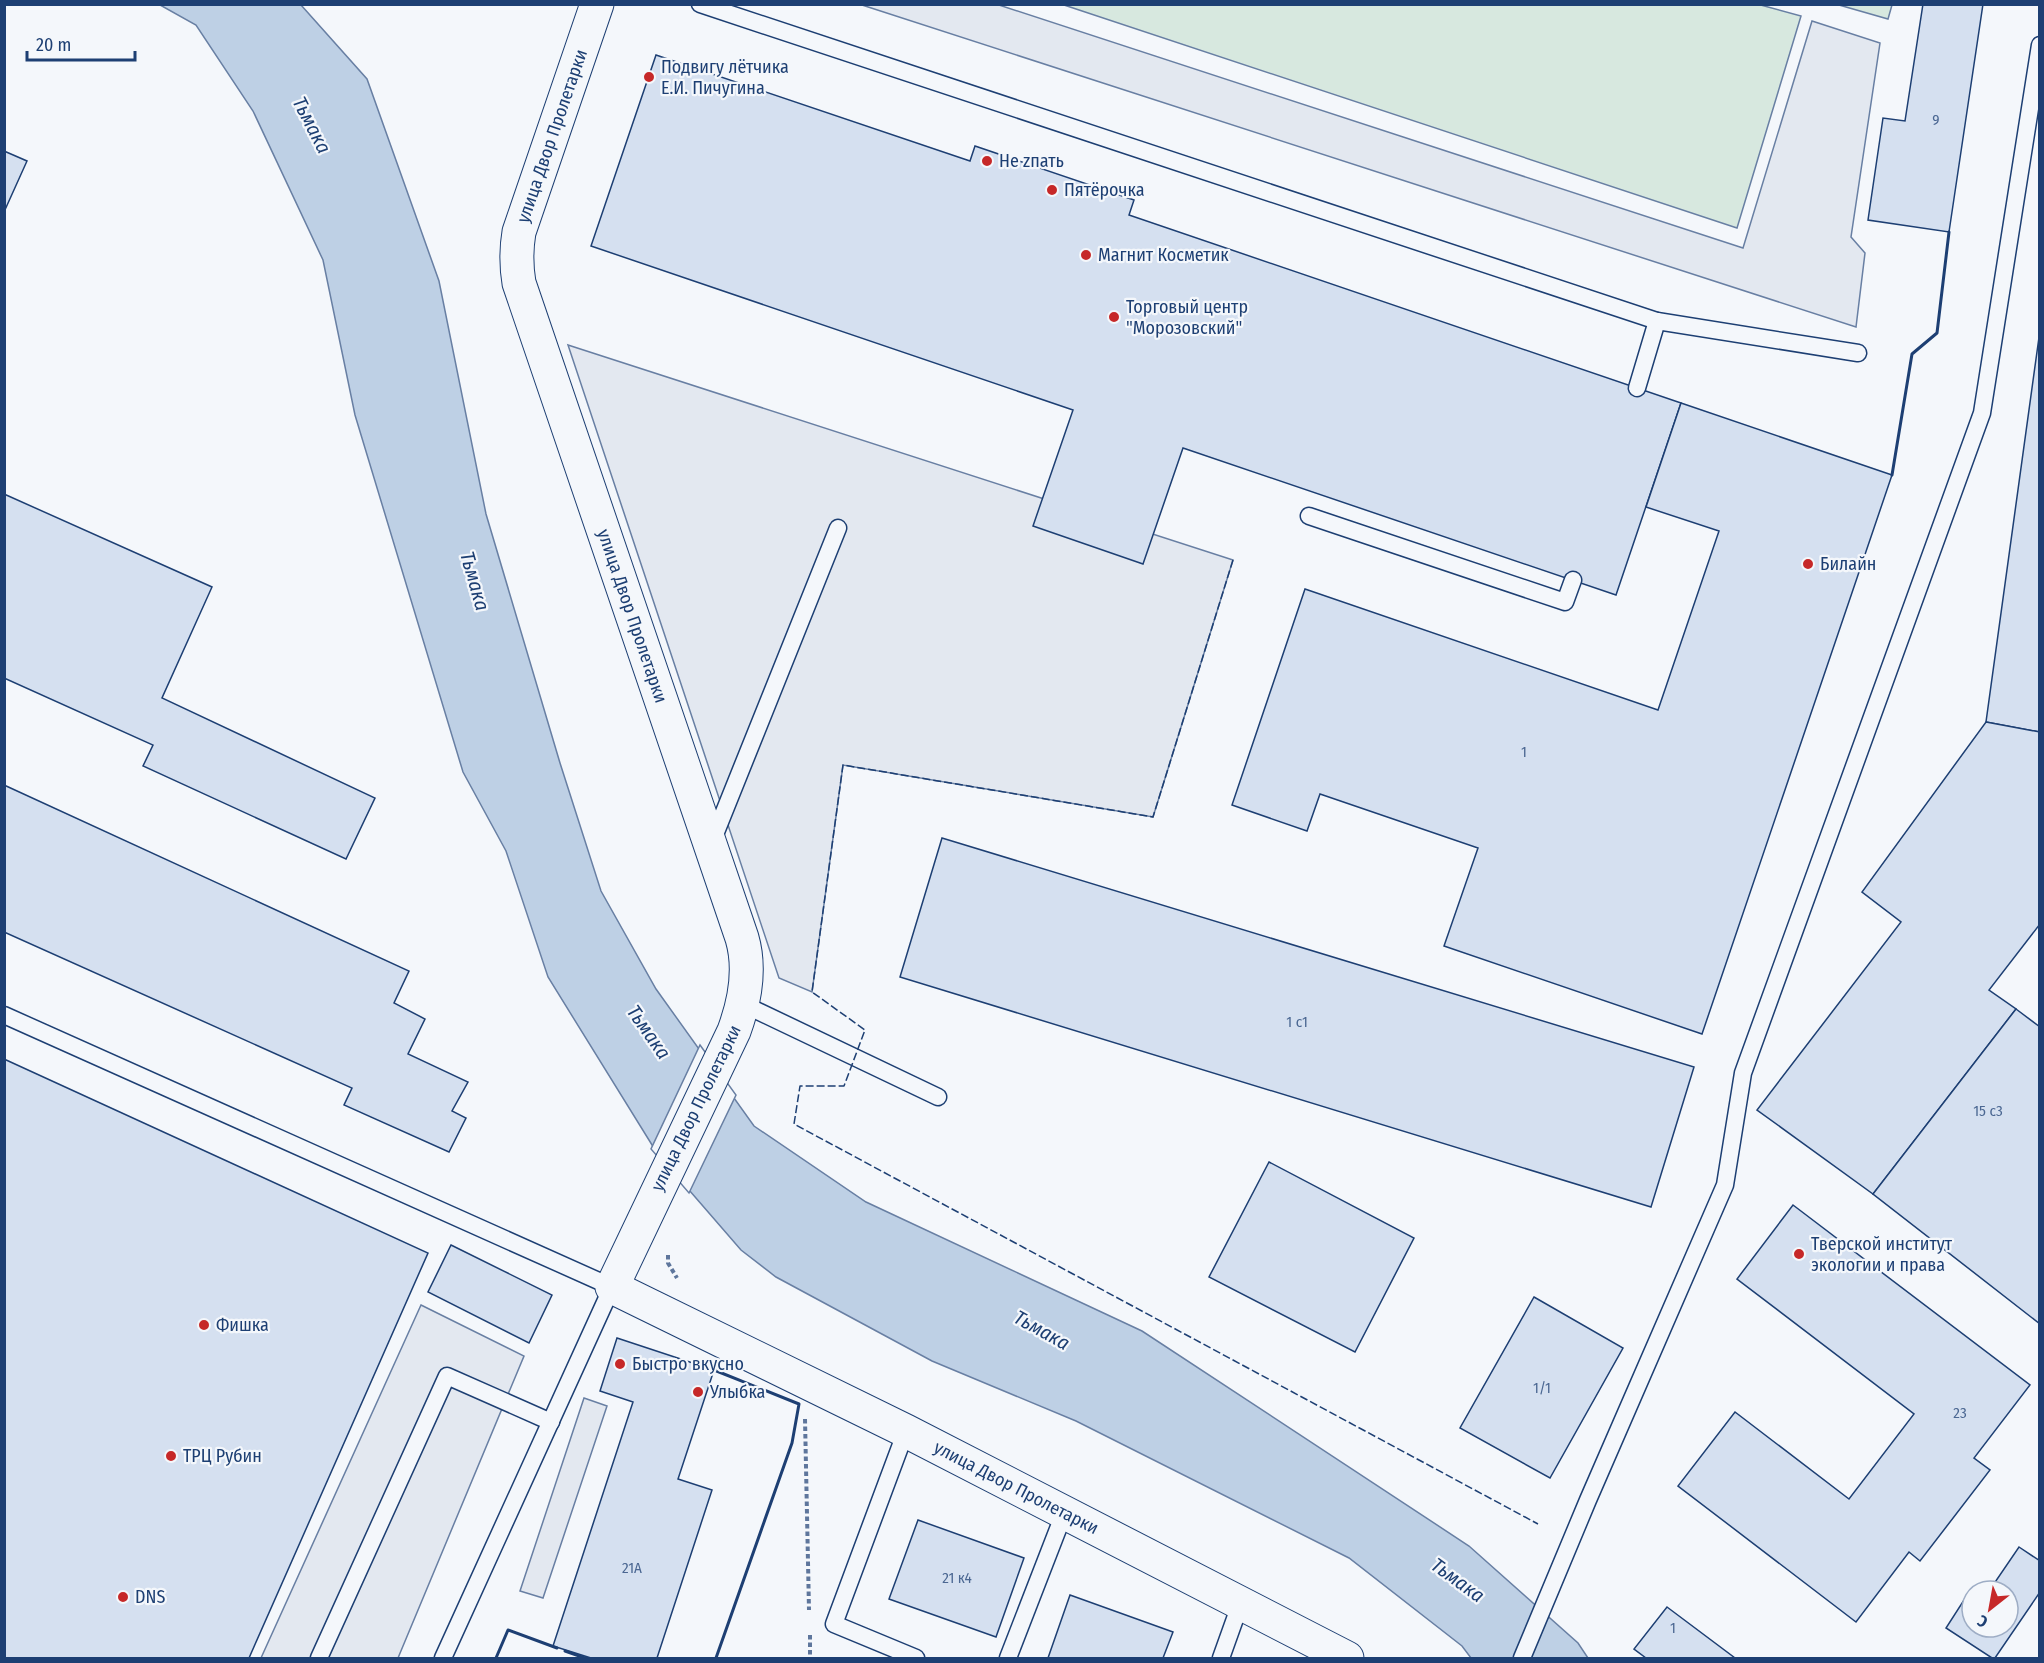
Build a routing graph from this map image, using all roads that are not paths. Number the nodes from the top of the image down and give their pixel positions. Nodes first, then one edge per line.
1 (597, 4) edge
2 (700, 4) edge
3 (2040, 45) edge
4 (1657, 321) junction
5 (1858, 353) dead end
6 (1637, 388) dead end
7 (1309, 516) dead end
8 (838, 528) dead end
9 (1573, 580) dead end
10 (711, 846) junction
11 (743, 1004) junction
12 (4, 1015) edge
13 (938, 1097) dead end
14 (612, 1287) junction
15 (550, 1422) junction
16 (906, 1431) junction
17 (1065, 1511) junction
18 (1241, 1602) junction
19 (319, 1659) edge
20 (444, 1659) edge
21 (916, 1659) edge
22 (1008, 1659) edge
23 (1221, 1659) edge
24 (1347, 1659) edge
25 (1522, 1659) edge

1 - 10 street, улица Двор Пролетарки
2 - 4 lane
3 - 25 lane
4 - 5 lane
4 - 6 lane
7 - 9 lane
8 - 10 lane
10 - 11 street, улица Двор Пролетарки
11 - 13 lane
11 - 14 street, улица Двор Пролетарки
12 - 14 lane
14 - 15 lane
14 - 16 street, улица Двор Пролетарки
15 - 19 lane
15 - 20 lane
16 - 17 street, улица Двор Пролетарки
16 - 21 lane
17 - 18 street, улица Двор Пролетарки
17 - 22 lane
18 - 23 lane
18 - 24 street, улица Двор Пролетарки

